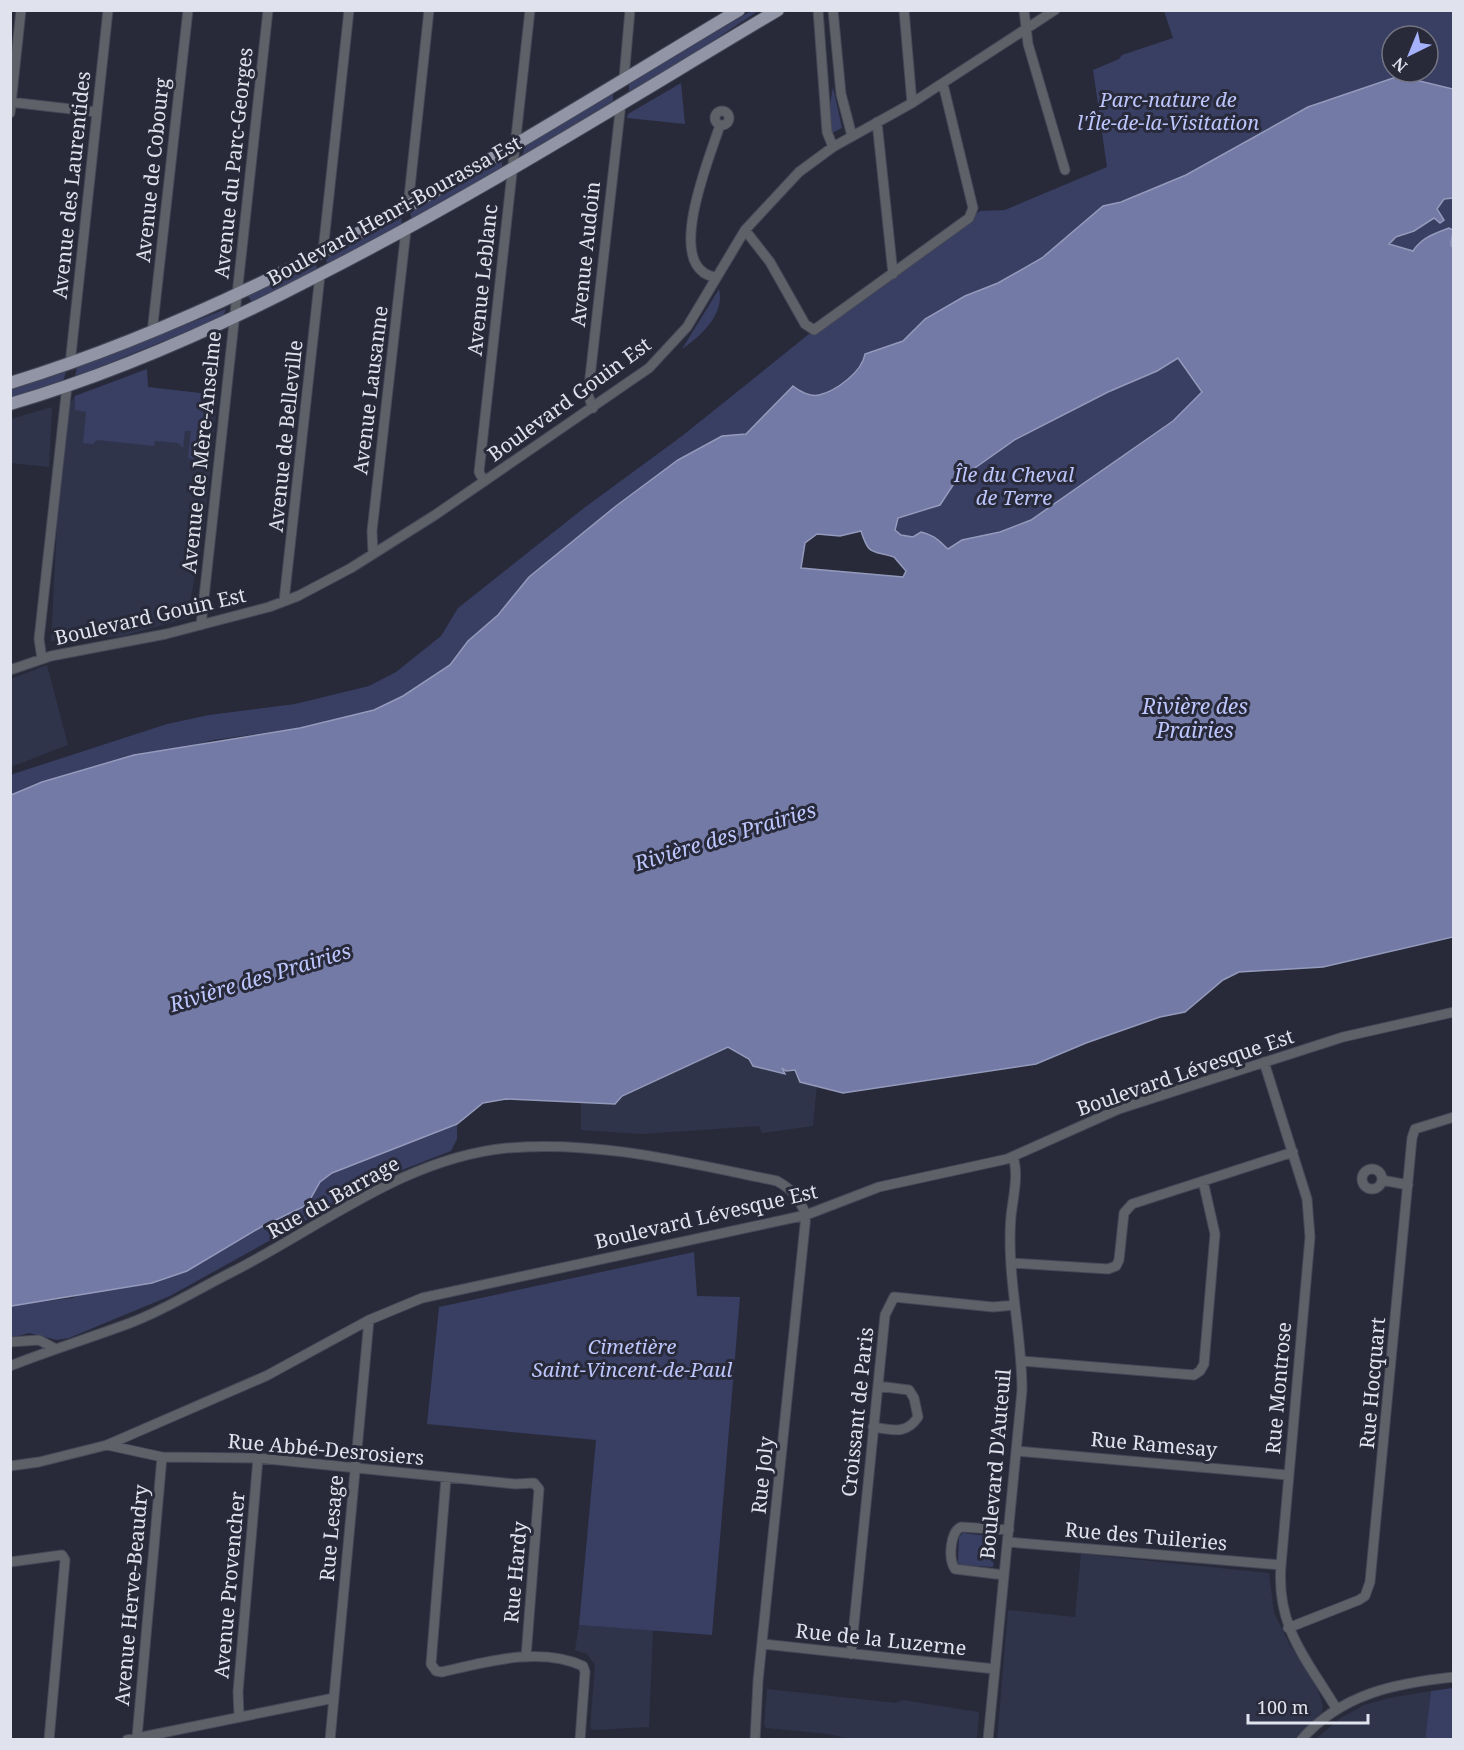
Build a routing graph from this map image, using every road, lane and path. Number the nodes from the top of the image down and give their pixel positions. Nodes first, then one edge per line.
1 (21, 10) edge
2 (108, 10) edge
3 (188, 10) edge
4 (268, 10) edge
5 (350, 10) edge
6 (429, 10) edge
7 (530, 10) edge
8 (630, 10) edge
9 (738, 10) edge
10 (778, 10) edge
11 (818, 10) edge
12 (833, 10) edge
13 (904, 10) edge
14 (1024, 10) edge
15 (1055, 10) edge
16 (1025, 31) junction
17 (624, 78) junction
18 (943, 84) junction
19 (621, 103) junction
20 (912, 104) junction
21 (11, 106) edge
22 (97, 112) junction
23 (877, 122) junction
24 (720, 124) dead end
25 (852, 136) junction
26 (516, 143) junction
27 (833, 147) junction
28 (512, 168) junction
29 (1065, 170) dead end
30 (408, 206) junction
31 (406, 230) junction
32 (745, 230) junction
33 (323, 251) junction
34 (893, 274) junction
35 (320, 275) junction
36 (716, 278) junction
37 (237, 295) junction
38 (234, 319) junction
39 (152, 333) junction
40 (70, 364) junction
41 (10, 383) edge
42 (67, 386) junction
43 (10, 404) edge
44 (593, 408) junction
45 (484, 481) junction
46 (373, 554) junction
47 (284, 601) junction
48 (201, 625) junction
49 (42, 658) junction
50 (10, 670) edge
51 (1454, 1012) edge
52 (1264, 1062) junction
53 (1454, 1117) edge
54 (1293, 1152) junction
55 (1012, 1157) junction
56 (1382, 1180) dead end
57 (1203, 1181) junction
58 (1408, 1185) junction
59 (806, 1215) junction
60 (1011, 1263) junction
61 (1015, 1305) junction
62 (369, 1320) junction
63 (10, 1342) edge
64 (54, 1348) junction
65 (1022, 1361) junction
66 (10, 1366) edge
67 (878, 1386) junction
68 (873, 1427) junction
69 (107, 1444) junction
70 (1016, 1451) junction
71 (162, 1457) junction
72 (258, 1458) junction
73 (10, 1466) edge
74 (355, 1467) junction
75 (1288, 1475) junction
76 (447, 1478) junction
77 (539, 1490) joint
78 (1009, 1530) junction
79 (1008, 1542) junction
80 (10, 1562) edge
81 (1281, 1565) junction
82 (1004, 1575) junction
83 (1288, 1628) junction
84 (763, 1644) junction
85 (851, 1654) junction
86 (526, 1657) junction
87 (995, 1669) junction
88 (1454, 1677) edge
89 (334, 1698) junction
90 (1336, 1708) junction
91 (239, 1715) junction
92 (132, 1738) edge
93 (49, 1740) edge
94 (330, 1740) edge
95 (580, 1740) edge
96 (755, 1740) edge
97 (988, 1740) edge
98 (1301, 1740) edge

1 - 21 street
2 - 22 street, Avenue des Laurentides
3 - 39 street, Avenue de Cobourg
4 - 37 street, Avenue du Parc-Georges
5 - 33 street
6 - 30 street
7 - 26 street, Avenue Leblanc
8 - 17 street
9 - 17 main road, Boulevard Henri-Bourassa Est
10 - 19 main road, Boulevard Henri-Bourassa Est
11 - 27 street
12 - 25 street
13 - 20 street
14 - 16 street
15 - 16 street, Boulevard Gouin Est
16 - 18 street, Boulevard Gouin Est
16 - 29 street
17 - 26 main road, Boulevard Henri-Bourassa Est
18 - 20 street, Boulevard Gouin Est
18 - 34 street
19 - 28 main road, Boulevard Henri-Bourassa Est
19 - 44 street, Avenue Audoin
20 - 23 street, Boulevard Gouin Est
21 - 22 street
22 - 40 street, Avenue des Laurentides
23 - 25 street, Boulevard Gouin Est
23 - 34 street
24 - 36 street
25 - 27 street, Boulevard Gouin Est
26 - 28 street, Avenue Leblanc
26 - 30 main road, Boulevard Henri-Bourassa Est
27 - 32 street, Boulevard Gouin Est
28 - 31 main road, Boulevard Henri-Bourassa Est
28 - 45 street, Avenue Leblanc
30 - 33 main road, Boulevard Henri-Bourassa Est
31 - 35 main road, Boulevard Henri-Bourassa Est
31 - 46 street, Avenue Lausanne
32 - 34 street
32 - 36 street, Boulevard Gouin Est
33 - 37 main road, Boulevard Henri-Bourassa Est
35 - 38 main road, Boulevard Henri-Bourassa Est
35 - 47 street, Avenue de Belleville
36 - 44 street, Boulevard Gouin Est
37 - 38 street, Avenue du Parc-Georges
37 - 39 main road, Boulevard Henri-Bourassa Est
38 - 42 main road, Boulevard Henri-Bourassa Est
38 - 48 street, Avenue de Mère-Anselme
39 - 40 main road, Boulevard Henri-Bourassa Est
40 - 41 main road, Boulevard Henri-Bourassa Est
42 - 43 main road, Boulevard Henri-Bourassa Est
42 - 49 street
44 - 45 street, Boulevard Gouin Est
45 - 46 street, Boulevard Gouin Est
46 - 47 street, Boulevard Gouin Est
47 - 48 street, Boulevard Gouin Est
48 - 49 street, Boulevard Gouin Est
49 - 50 street, Boulevard Gouin Est
51 - 52 street, Boulevard Lévesque Est
52 - 54 street, Rue Montrose
52 - 55 street, Boulevard Lévesque Est
53 - 58 street, Rue Hocquart
54 - 57 street
54 - 75 street, Rue Montrose
55 - 59 street, Boulevard Lévesque Est
55 - 60 street, Boulevard D'Auteuil
56 - 58 street
57 - 60 street
57 - 65 street
58 - 83 street, Rue Hocquart
59 - 62 street, Boulevard Lévesque Est
59 - 64 street, Rue du Barrage
59 - 84 street, Rue Joly
60 - 61 street, Boulevard D'Auteuil
61 - 65 street, Boulevard D'Auteuil
61 - 67 street, Croissant de Paris
62 - 69 street, Boulevard Lévesque Est
62 - 74 street, Rue Lesage
63 - 64 street
64 - 66 street, Rue du Barrage
65 - 70 street, Boulevard D'Auteuil
67 - 68 street, Croissant de Paris
67 - 68 street
68 - 85 street, Croissant de Paris
69 - 71 street, Rue Abbé-Desrosiers
69 - 73 street, Boulevard Lévesque Est
70 - 75 street, Rue Ramesay
70 - 78 street, Boulevard D'Auteuil
71 - 72 street, Rue Abbé-Desrosiers
71 - 92 street, Avenue Herve-Beaudry
72 - 74 street, Rue Abbé-Desrosiers
72 - 91 street, Avenue Provencher
74 - 76 street, Rue Abbé-Desrosiers
74 - 89 street, Rue Lesage
75 - 81 street, Rue Montrose
76 - 77 street, Rue Abbé-Desrosiers
76 - 86 street
77 - 86 street, Rue Hardy
78 - 79 street, Boulevard D'Auteuil
78 - 82 street
79 - 81 street, Rue des Tuileries
79 - 82 street, Boulevard D'Auteuil
80 - 93 street
81 - 83 street, Rue Montrose
82 - 87 street, Boulevard D'Auteuil
83 - 90 street, Rue Montrose
84 - 85 street, Rue de la Luzerne
84 - 96 street, Rue Joly
85 - 87 street, Rue de la Luzerne
86 - 95 street
87 - 97 street, Boulevard D'Auteuil
88 - 90 street
89 - 91 street
89 - 94 street, Rue Lesage
90 - 98 street
91 - 92 street

